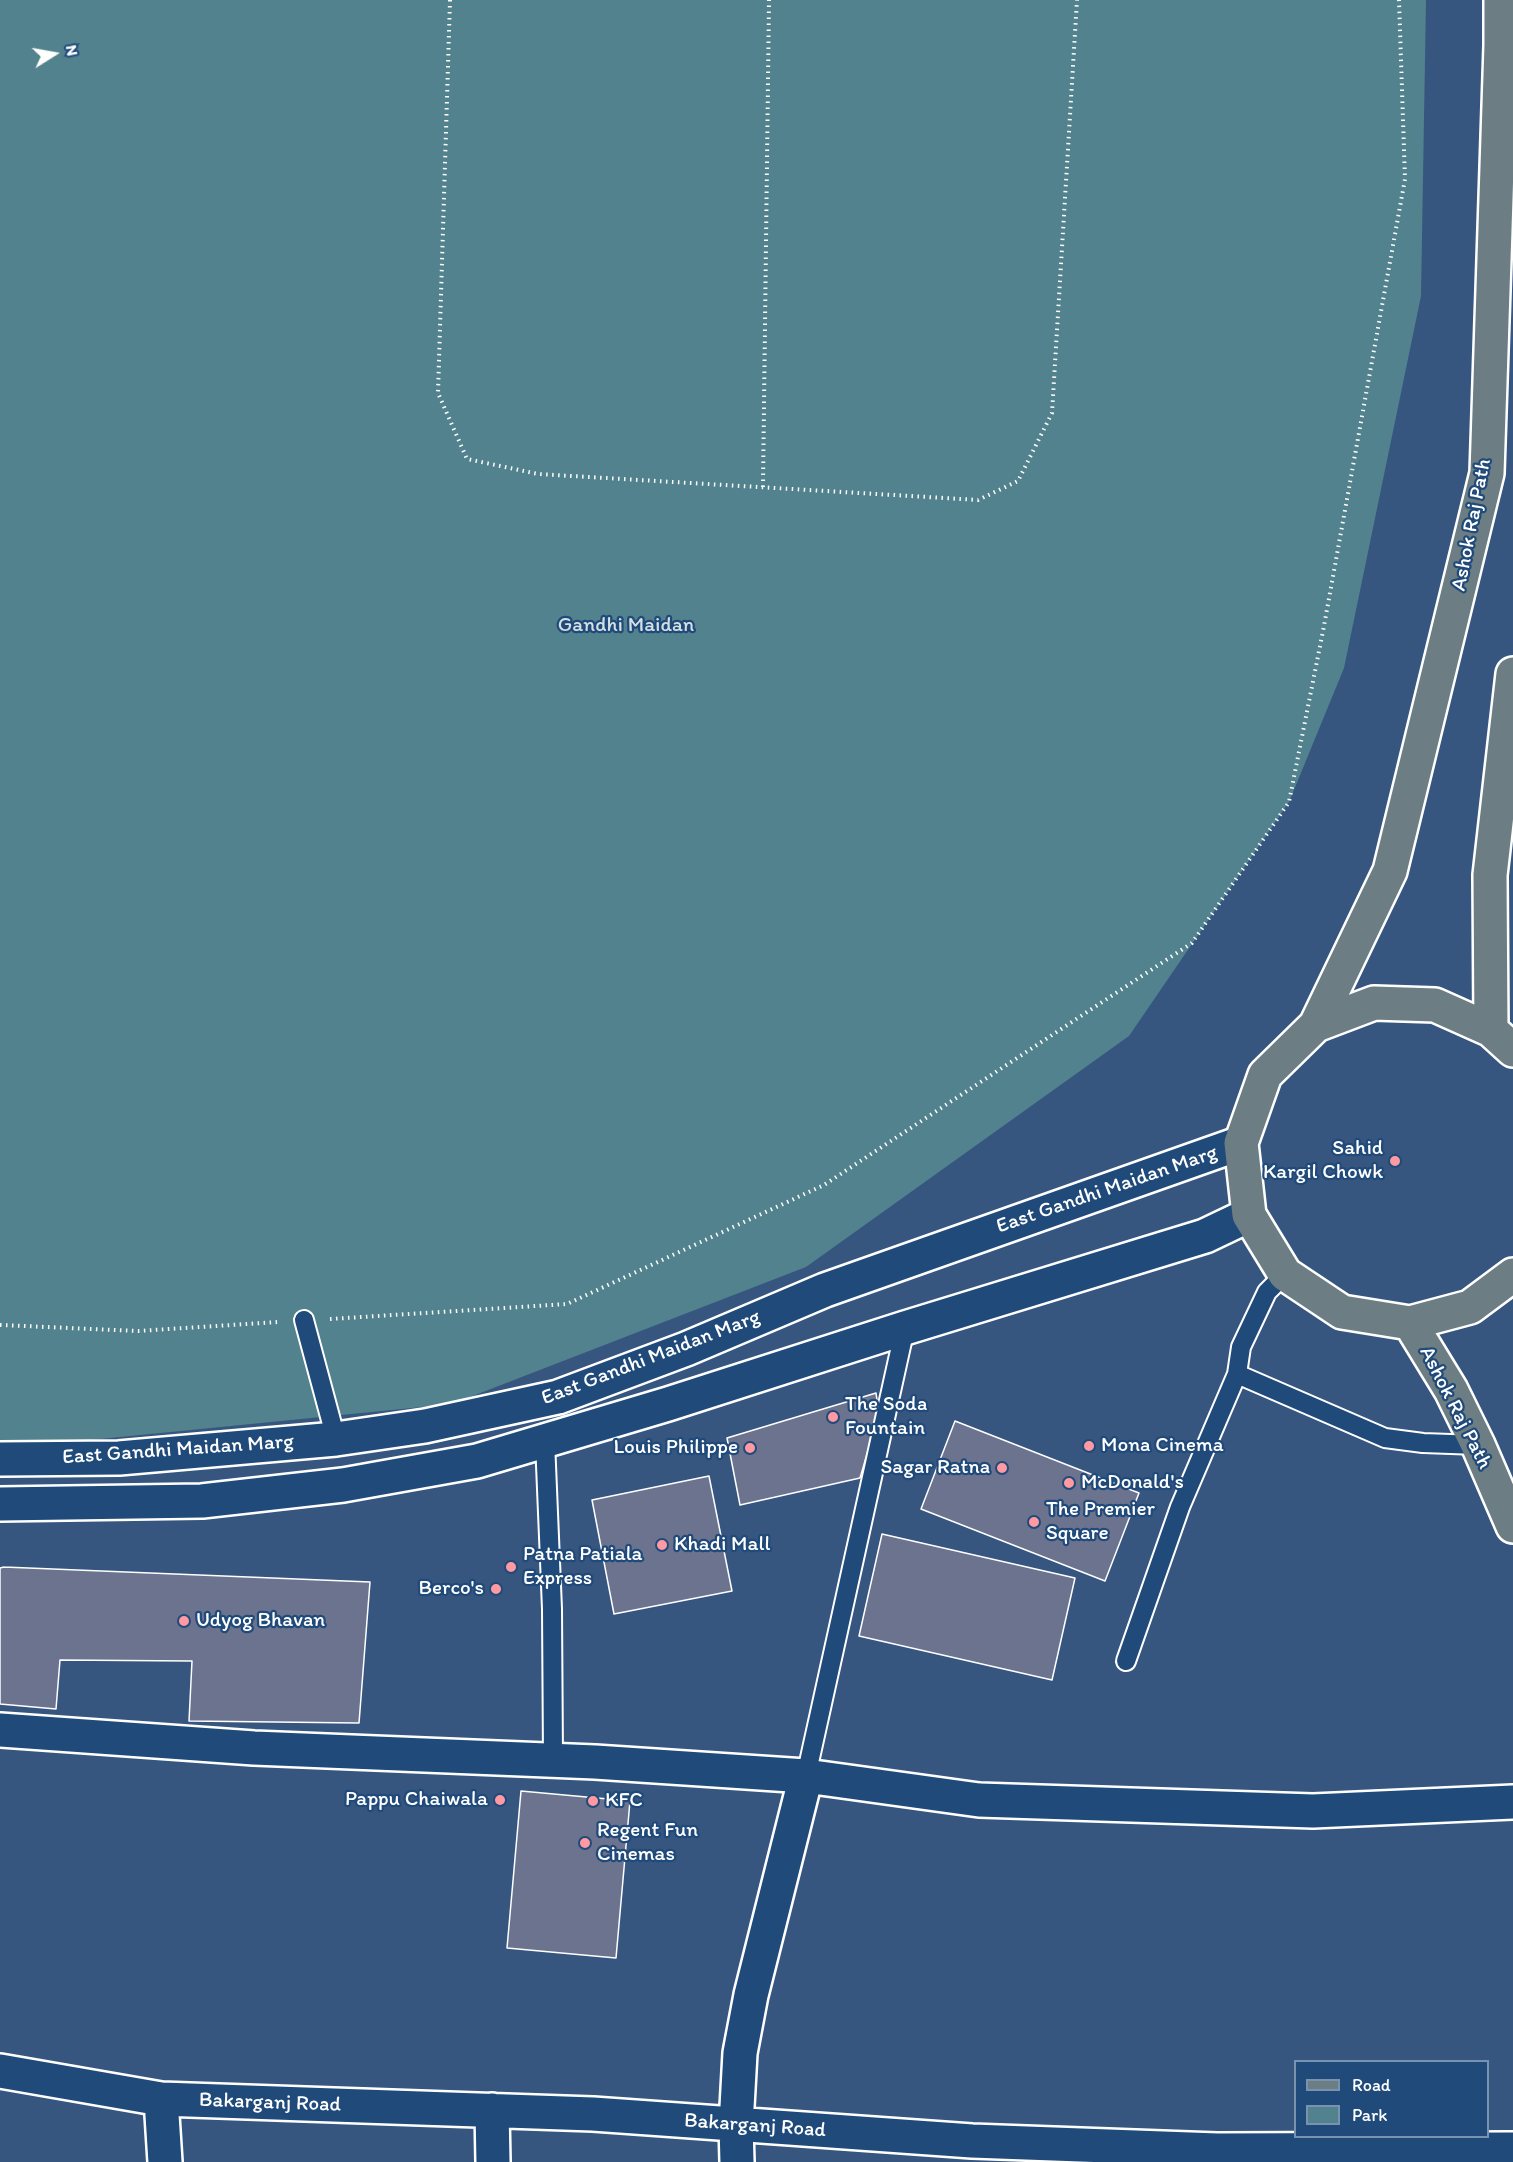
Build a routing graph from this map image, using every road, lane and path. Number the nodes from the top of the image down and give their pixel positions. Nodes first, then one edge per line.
1 (450, 0) edge
2 (769, 0) edge
3 (1077, 0) edge
4 (1400, 0) edge
5 (1501, 0) edge
6 (763, 487) junction
7 (1513, 674) edge
8 (1316, 1025) junction
9 (1502, 1040) edge
10 (1241, 1143) junction
11 (1249, 1215) junction
12 (1285, 1274) junction
13 (1513, 1275) edge
14 (304, 1320) junction
15 (1410, 1323) junction
16 (0, 1325) edge
17 (905, 1328) junction
18 (1237, 1374) junction
19 (336, 1439) junction
20 (545, 1441) junction
21 (1478, 1445) junction
22 (0, 1459) edge
23 (0, 1504) edge
24 (1513, 1526) edge
25 (1126, 1661) dead end
26 (0, 1730) edge
27 (553, 1760) junction
28 (806, 1776) junction
29 (1513, 1802) edge
30 (0, 2071) edge
31 (161, 2099) junction
32 (492, 2110) junction
33 (736, 2125) junction
34 (1513, 2149) edge
35 (1218, 2156) edge
36 (1446, 2156) edge
37 (165, 2162) edge
38 (494, 2162) edge
39 (737, 2162) edge

1 - 6 path
2 - 6 path
3 - 6 path
4 - 14 path
5 - 8 main road, Ashok Raj Path
7 - 9 main road
8 - 9 main road
8 - 10 main road
10 - 11 main road
10 - 19 street, East Gandhi Maidan Marg
11 - 12 main road
11 - 17 street
12 - 15 main road
12 - 18 lane
13 - 15 main road
14 - 16 path
14 - 19 lane
15 - 21 main road, Ashok Raj Path
17 - 20 street
17 - 28 lane
18 - 21 lane
18 - 25 lane
19 - 22 street, East Gandhi Maidan Marg
20 - 23 street
20 - 27 lane
21 - 24 main road, Ashok Raj Path
26 - 27 street
27 - 28 street
28 - 29 street
28 - 33 street
30 - 31 street, Bakarganj Road
31 - 32 street, Bakarganj Road
31 - 37 street
32 - 33 street, Bakarganj Road
32 - 38 street
33 - 35 street, Bakarganj Road
33 - 39 street
34 - 36 street, Bakarganj Road
35 - 36 street, Bakarganj Road

